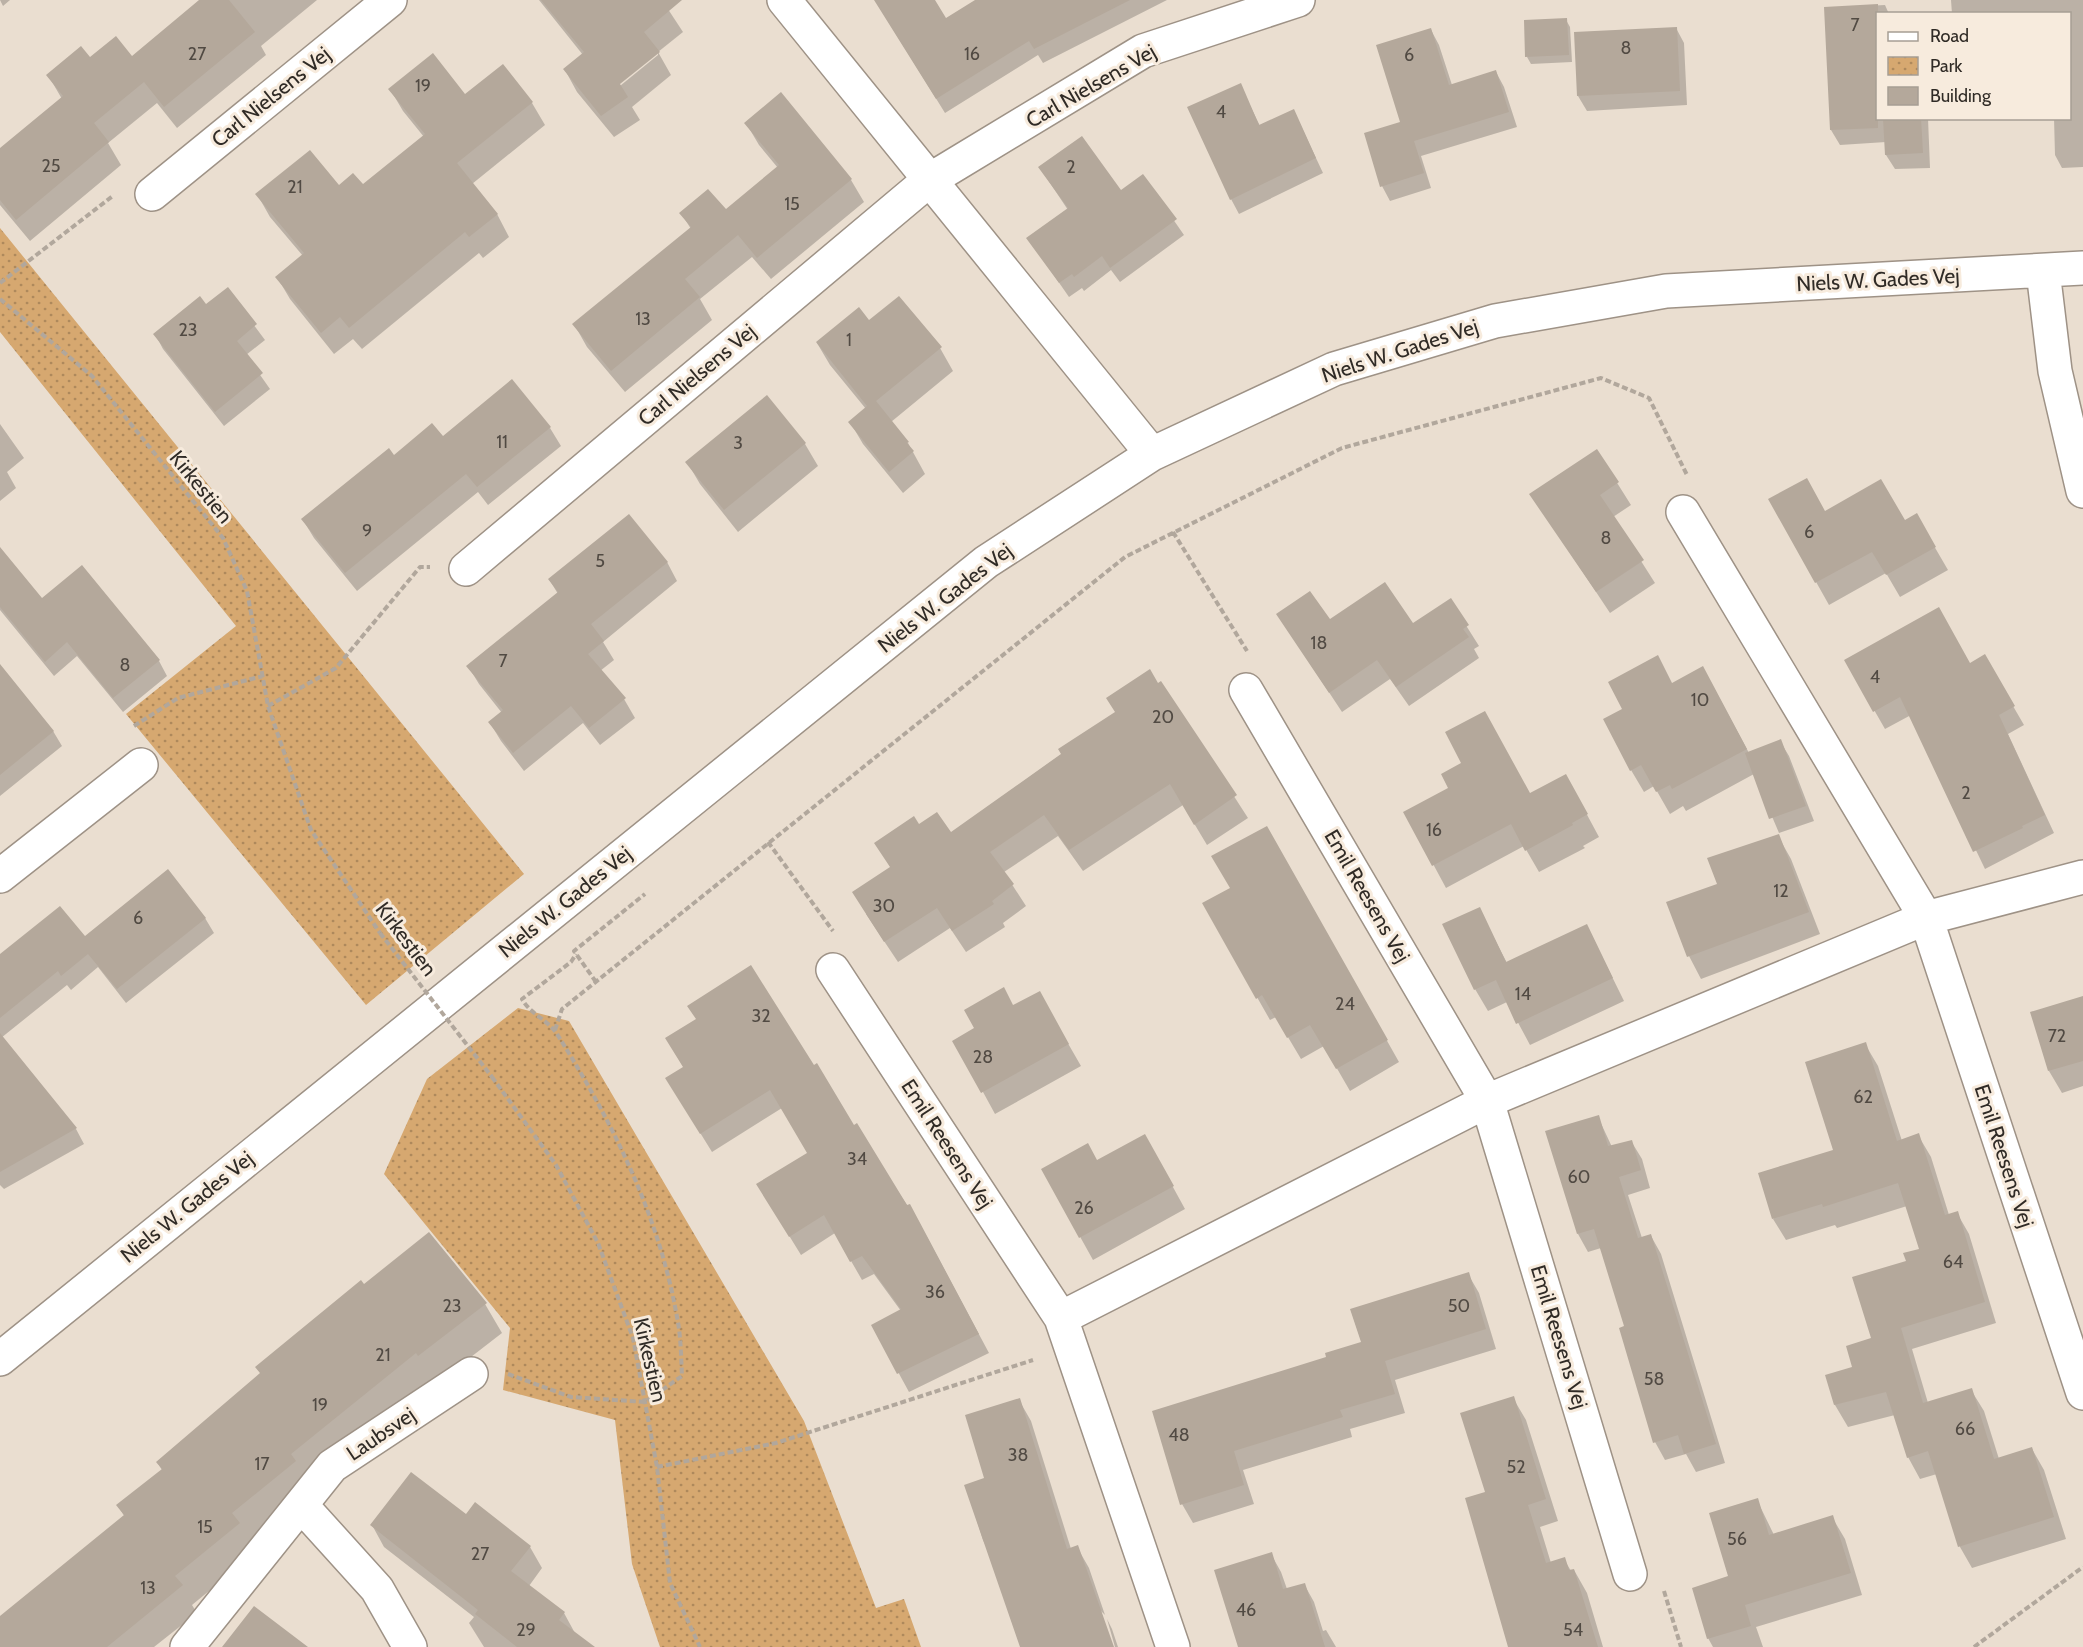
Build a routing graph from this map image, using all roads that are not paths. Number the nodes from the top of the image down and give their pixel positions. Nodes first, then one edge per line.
1 (390, 0) edge
2 (784, 0) edge
3 (1298, 0) edge
4 (928, 181) junction
5 (152, 194) road end
6 (2083, 268) edge
7 (2043, 271) junction
8 (1152, 454) junction
9 (2083, 491) edge
10 (1683, 512) road end
11 (466, 568) road end
12 (1246, 690) road end
13 (141, 765) road end
14 (0, 876) edge
15 (2083, 877) edge
16 (1926, 918) junction
17 (833, 970) road end
18 (1487, 1101) junction
19 (1066, 1332) junction
20 (0, 1359) edge
21 (471, 1374) road end
22 (2083, 1393) edge
23 (301, 1505) junction
24 (1630, 1574) road end
25 (188, 1647) edge
26 (410, 1647) edge
27 (1173, 1647) edge

1 - 5 street, Carl Nielsens Vej
2 - 4 street
3 - 4 street, Carl Nielsens Vej
4 - 8 street
4 - 11 street, Carl Nielsens Vej
6 - 7 street, Niels W. Gades Vej
7 - 8 street, Niels W. Gades Vej
7 - 9 street
8 - 20 street, Niels W. Gades Vej
10 - 16 street, Emil Reesens Vej
12 - 18 street, Emil Reesens Vej
13 - 14 street
15 - 16 street
16 - 18 street
16 - 22 street, Emil Reesens Vej
17 - 19 street, Emil Reesens Vej
18 - 19 street
18 - 24 street, Emil Reesens Vej
19 - 27 street, Emil Reesens Vej
21 - 23 street, Laubsvej
23 - 25 street, Laubsvej
23 - 26 street

